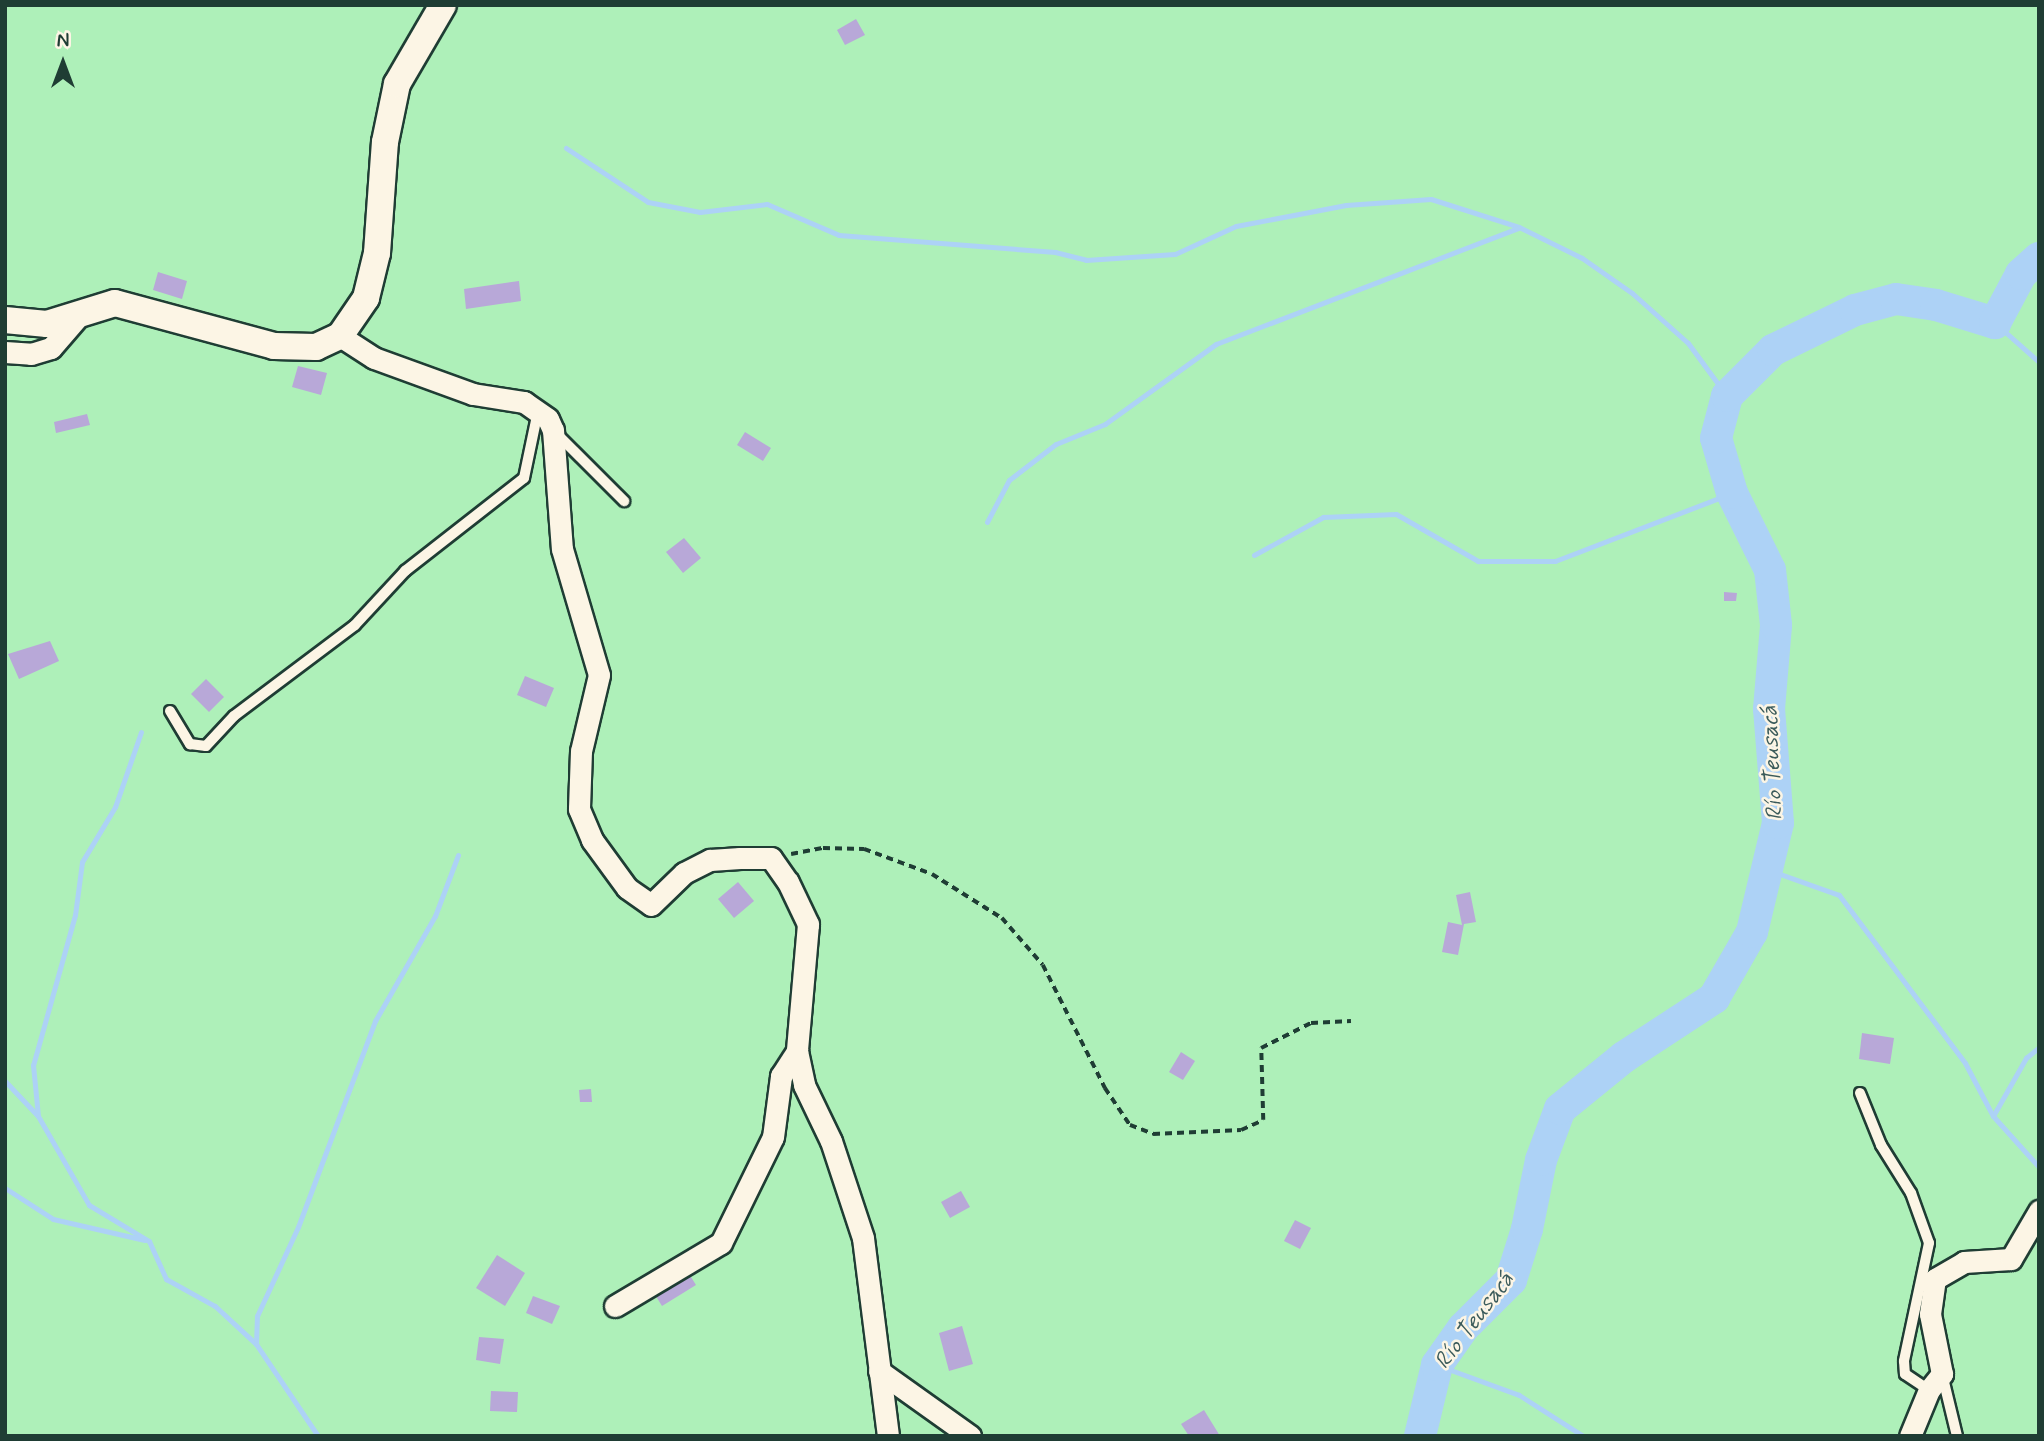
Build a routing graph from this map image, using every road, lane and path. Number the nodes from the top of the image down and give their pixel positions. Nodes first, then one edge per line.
1 (443, 5) edge
2 (82, 312) junction
3 (5, 320) edge
4 (340, 336) junction
5 (5, 352) edge
6 (538, 411) junction
7 (553, 430) junction
8 (624, 501) dead end
9 (170, 711) dead end
10 (771, 858) junction
11 (1351, 1021) dead end
12 (797, 1051) junction
13 (1860, 1093) dead end
14 (2039, 1211) edge
15 (615, 1306) dead end
16 (879, 1371) junction
17 (1935, 1382) junction
18 (888, 1436) edge
19 (970, 1436) edge
20 (1910, 1436) edge
21 (1956, 1436) edge

1 - 4 street
2 - 3 street
2 - 4 street
2 - 5 street
4 - 6 street
6 - 7 street
6 - 9 lane
7 - 8 lane
7 - 10 street
10 - 11 path
10 - 12 street
12 - 15 street
12 - 16 street
13 - 17 lane
14 - 17 street
16 - 18 street
16 - 19 street
17 - 20 street
17 - 21 lane

